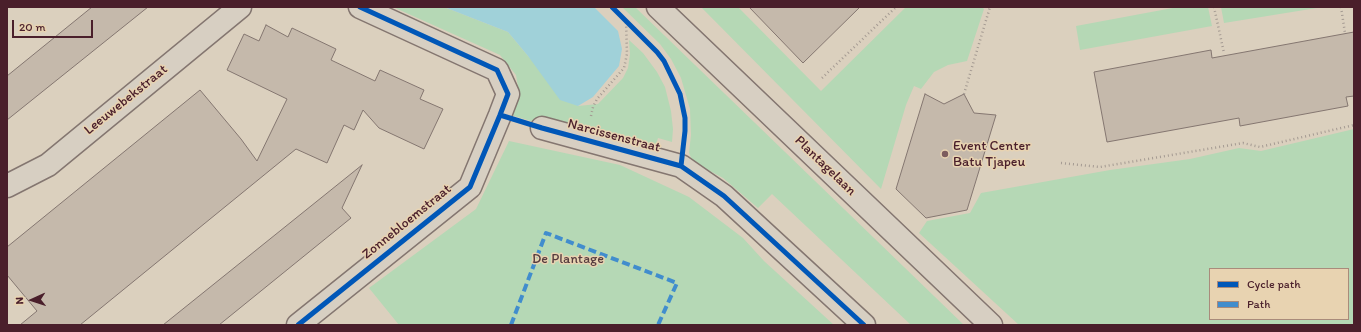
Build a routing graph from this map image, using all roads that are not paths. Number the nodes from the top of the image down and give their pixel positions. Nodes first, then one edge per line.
1 (240, 7) edge
2 (360, 7) edge
3 (658, 7) edge
4 (542, 128) dead end
5 (7, 186) edge
6 (298, 325) edge
7 (864, 325) edge
8 (991, 325) edge

1 - 5 street, Leeuwebekstraat
2 - 6 street, Zonnebloemstraat
3 - 8 street, Plantagelaan
4 - 7 street, Narcissenstraat

